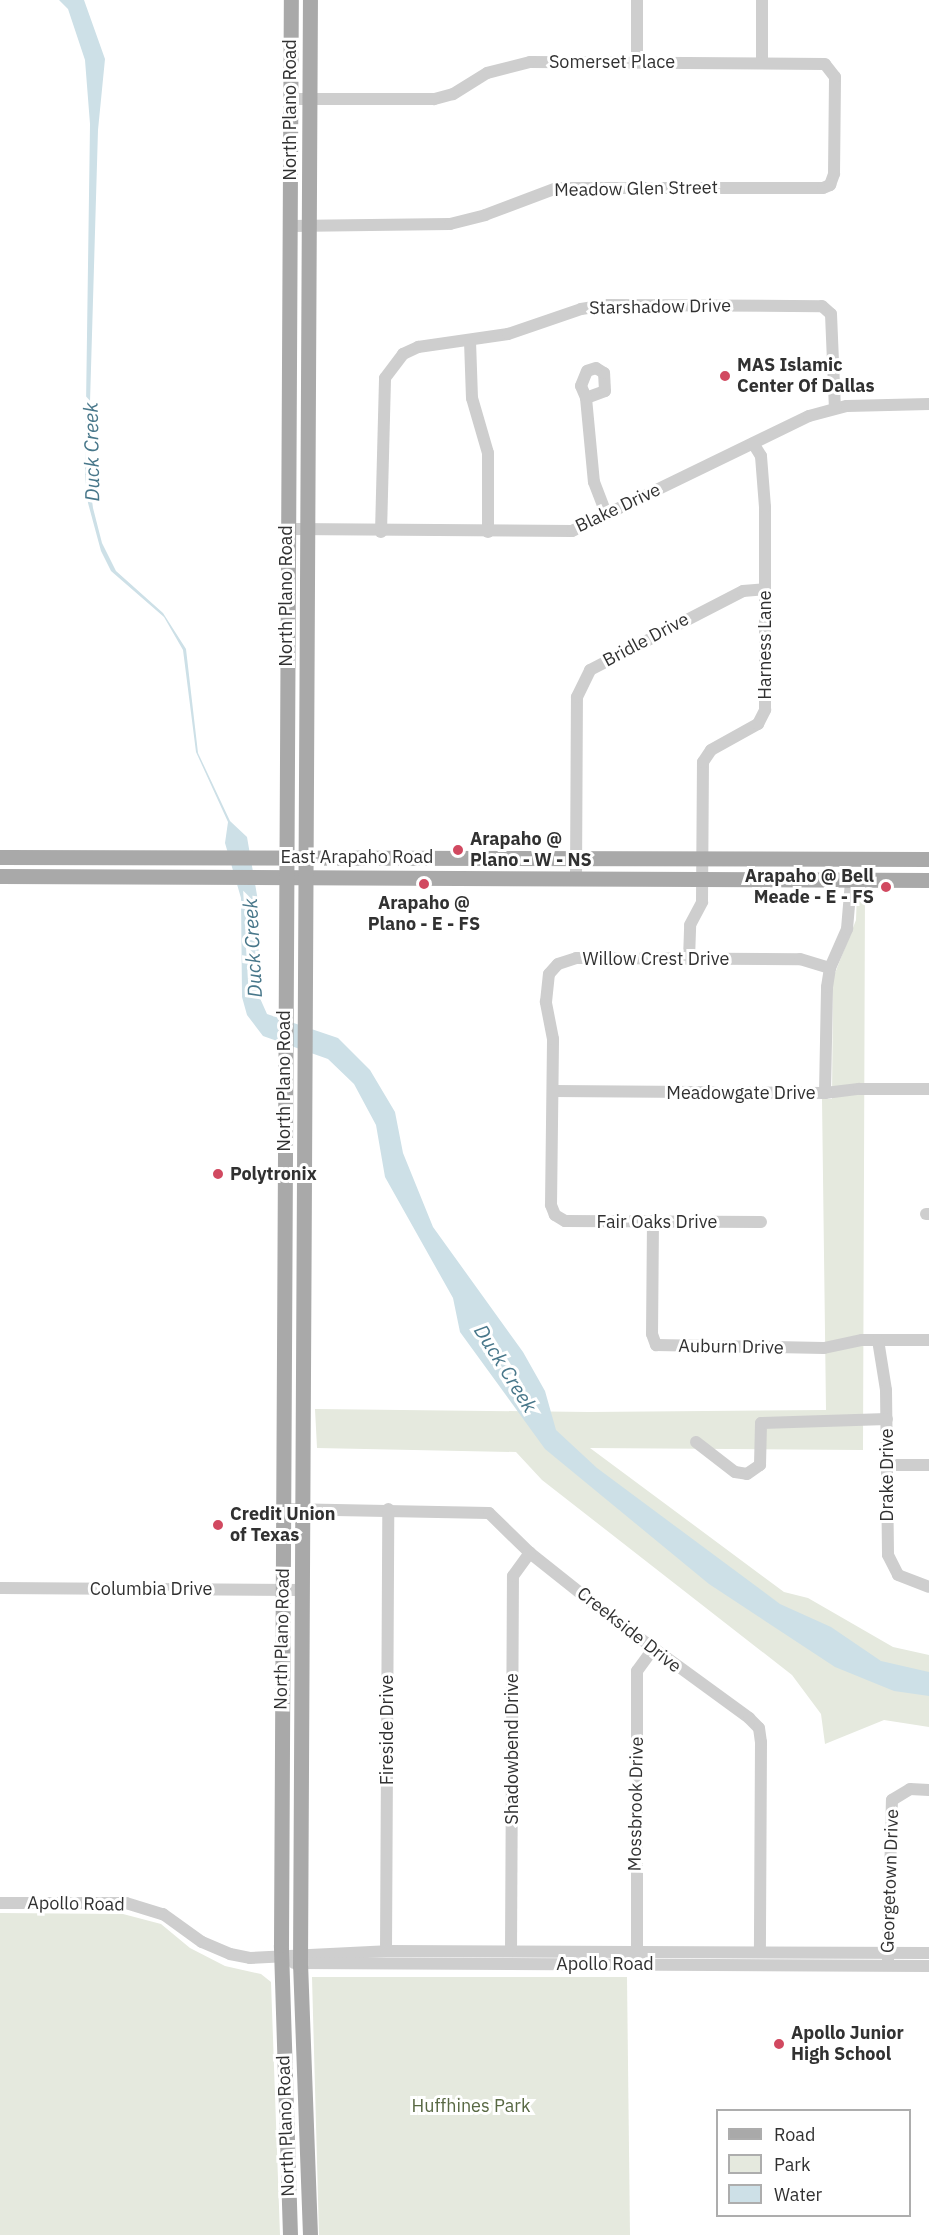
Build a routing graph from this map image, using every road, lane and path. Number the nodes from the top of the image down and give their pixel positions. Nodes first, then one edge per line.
1 (291, 0) edge
2 (310, 0) edge
3 (637, 0) edge
4 (762, 0) edge
5 (637, 62) junction
6 (762, 63) junction
7 (291, 99) junction
8 (310, 99) junction
9 (834, 174) joint
10 (291, 226) junction
11 (309, 226) junction
12 (470, 341) junction
13 (291, 362) junction
14 (307, 362) junction
15 (586, 398) dead end
16 (929, 404) edge
17 (835, 408) junction
18 (753, 443) junction
19 (607, 516) junction
20 (298, 529) junction
21 (381, 532) junction
22 (488, 532) junction
23 (765, 589) junction
24 (0, 856) edge
25 (287, 856) junction
26 (307, 856) junction
27 (576, 858) junction
28 (702, 859) junction
29 (784, 859) junction
30 (929, 859) edge
31 (0, 876) edge
32 (287, 876) junction
33 (307, 876) junction
34 (576, 878) junction
35 (702, 878) junction
36 (802, 880) junction
37 (929, 880) edge
38 (851, 881) junction
39 (689, 959) junction
40 (830, 968) junction
41 (929, 1089) edge
42 (553, 1091) junction
43 (825, 1094) junction
44 (555, 1215) joint
45 (653, 1221) junction
46 (761, 1222) dead end
47 (878, 1340) junction
48 (929, 1340) edge
49 (284, 1404) junction
50 (303, 1404) junction
51 (887, 1419) junction
52 (696, 1442) dead end
53 (887, 1465) junction
54 (929, 1465) edge
55 (284, 1509) junction
56 (303, 1509) junction
57 (388, 1509) junction
58 (530, 1553) junction
59 (929, 1587) edge
60 (0, 1588) edge
61 (282, 1590) junction
62 (302, 1590) junction
63 (653, 1649) junction
64 (929, 1790) edge
65 (283, 1792) junction
66 (300, 1792) junction
67 (0, 1903) edge
68 (386, 1951) junction
69 (512, 1951) junction
70 (760, 1952) junction
71 (929, 1953) edge
72 (282, 1957) junction
73 (637, 1957) junction
74 (300, 1959) junction
75 (888, 1959) junction
76 (929, 1966) edge
77 (290, 2235) edge
78 (310, 2235) edge

1 - 7 main road, North Plano Road
2 - 8 main road, North Plano Road
3 - 5 street
4 - 6 street
5 - 6 street, Somerset Place
5 - 8 street, Somerset Place
6 - 9 street, Somerset Place
7 - 8 street, Somerset Place
7 - 10 main road, North Plano Road
8 - 11 main road, North Plano Road
9 - 11 street, Meadow Glen Street
10 - 11 street, Meadow Glen Street
10 - 13 main road, North Plano Road
11 - 14 main road, North Plano Road
12 - 17 street, Starshadow Drive
12 - 21 street, Starshadow Drive
12 - 22 street
13 - 14 main road
13 - 20 main road, North Plano Road
14 - 20 main road, North Plano Road
15 - 19 street
16 - 17 street, Blake Drive
17 - 18 street, Blake Drive
18 - 19 street, Blake Drive
18 - 23 street, Harness Lane
19 - 22 street, Blake Drive
20 - 21 street, Blake Drive
20 - 25 main road, North Plano Road
20 - 26 main road, North Plano Road
21 - 22 street, Blake Drive
23 - 27 street, Bridle Drive
23 - 28 street, Harness Lane
24 - 25 main road, East Arapaho Road
25 - 26 main road, East Arapaho Road
25 - 32 main road, North Plano Road
26 - 27 main road, East Arapaho Road
26 - 33 main road, North Plano Road
27 - 28 main road, East Arapaho Road
27 - 34 street, Bridle Drive
28 - 29 main road, East Arapaho Road
28 - 35 street, Harness Lane
29 - 30 main road, East Arapaho Road
29 - 36 main road
31 - 32 main road, East Arapaho Road
32 - 33 main road, East Arapaho Road
32 - 49 main road, North Plano Road
33 - 34 main road, East Arapaho Road
33 - 50 main road, North Plano Road
34 - 35 main road, East Arapaho Road
35 - 36 main road, East Arapaho Road
35 - 39 street, Harness Lane
36 - 38 main road, East Arapaho Road
37 - 38 main road, East Arapaho Road
38 - 40 street
39 - 40 street, Willow Crest Drive
39 - 42 street, Willow Crest Drive
40 - 43 street
41 - 43 street, Meadowgate Drive
42 - 43 street, Meadowgate Drive
42 - 44 street, Willow Crest Drive
44 - 45 street, Fair Oaks Drive
45 - 46 street, Fair Oaks Drive
45 - 47 street, Auburn Drive
47 - 48 street, Auburn Drive
47 - 51 street, Drake Drive
49 - 50 main road
49 - 55 main road, North Plano Road
50 - 56 main road, North Plano Road
51 - 52 street
51 - 53 street, Drake Drive
53 - 54 street
53 - 59 street, Drake Drive
55 - 56 street, Creekside Drive
55 - 61 main road, North Plano Road
56 - 57 street, Creekside Drive
56 - 62 main road, North Plano Road
57 - 58 street, Creekside Drive
57 - 68 street, Fireside Drive
58 - 63 street, Creekside Drive
58 - 69 street, Shadowbend Drive
60 - 61 street, Columbia Drive
61 - 62 street, Columbia Drive
61 - 65 main road, North Plano Road
62 - 66 main road, North Plano Road
63 - 70 street, Creekside Drive
63 - 73 street, Mossbrook Drive
64 - 75 street, Georgetown Drive
65 - 66 main road
65 - 72 main road, North Plano Road
66 - 74 main road, North Plano Road
67 - 72 street, Apollo Road
68 - 69 street, Apollo Road
68 - 74 street, Apollo Road
69 - 73 street, Apollo Road
70 - 73 street, Apollo Road
70 - 75 street, Apollo Road
71 - 75 street, Apollo Road
72 - 74 street, Apollo Road
72 - 77 main road, North Plano Road
73 - 74 street, Apollo Road
73 - 75 street, Apollo Road
74 - 78 main road, North Plano Road
75 - 76 street, Apollo Road

